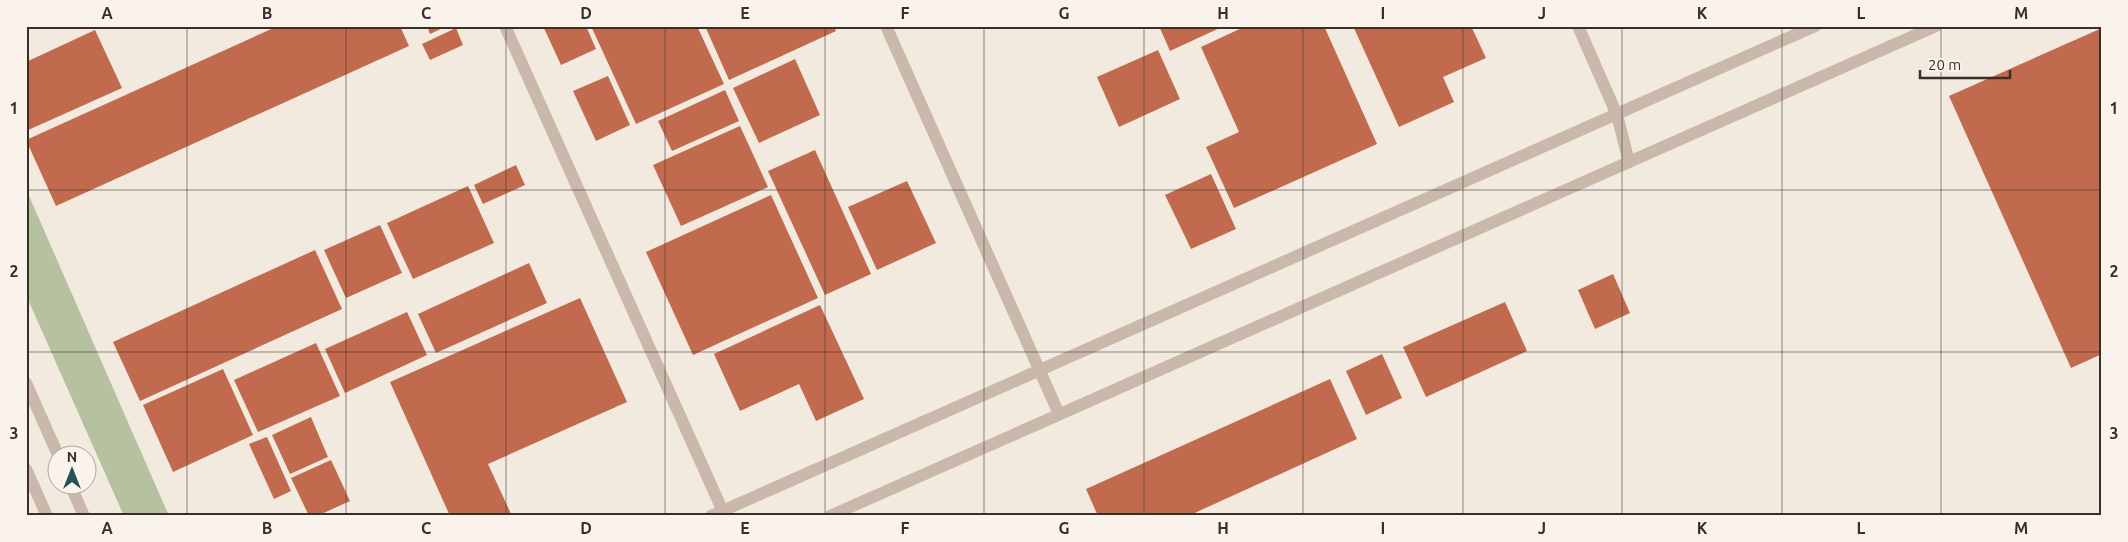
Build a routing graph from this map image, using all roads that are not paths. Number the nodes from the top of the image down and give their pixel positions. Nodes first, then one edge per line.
1 (505, 26) edge
2 (886, 26) edge
3 (1578, 26) edge
4 (1815, 26) edge
5 (1936, 26) edge
6 (1617, 115) junction
7 (1629, 162) junction
8 (1040, 370) junction
9 (26, 382) edge
10 (1059, 414) junction
11 (53, 444) edge
12 (26, 469) edge
13 (74, 494) edge
14 (720, 514) edge
15 (47, 516) edge
16 (84, 516) edge
17 (830, 516) edge

1 - 14 street
2 - 8 street
3 - 6 street
4 - 6 street
5 - 7 street
6 - 7 street
6 - 8 street
7 - 10 street
8 - 10 street
8 - 14 street
9 - 11 street
10 - 17 street
12 - 15 street
13 - 16 street

